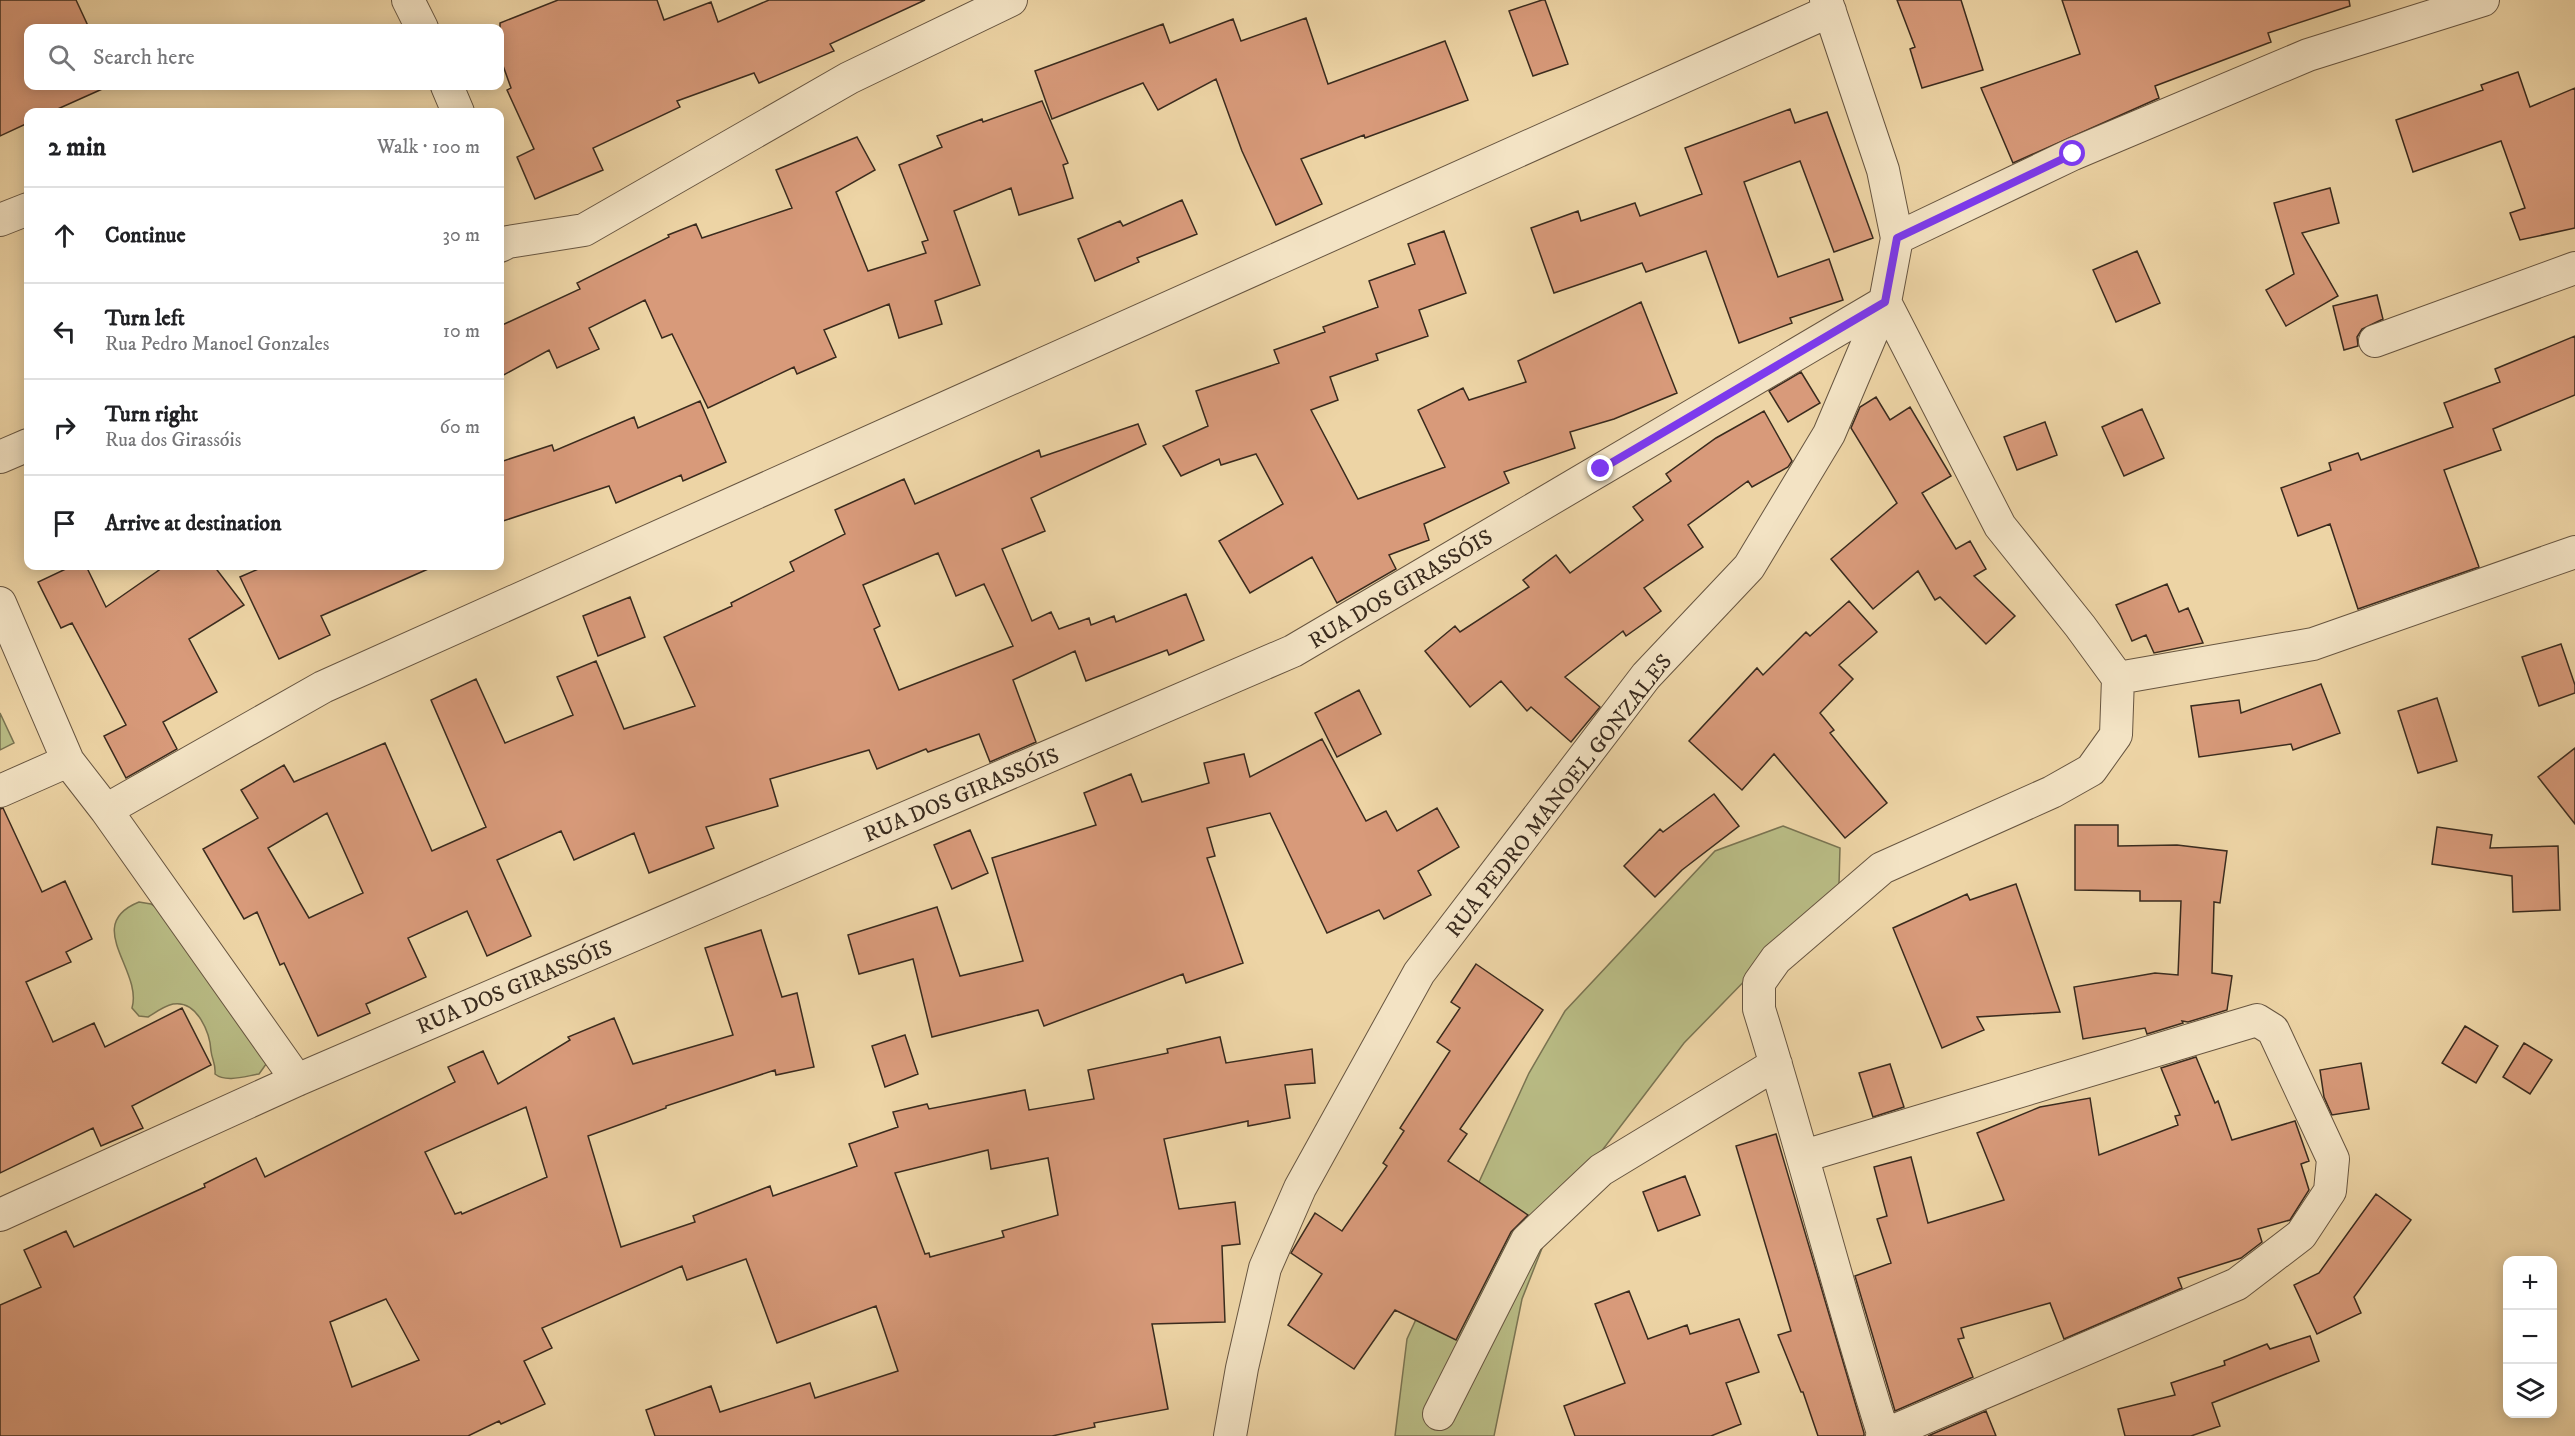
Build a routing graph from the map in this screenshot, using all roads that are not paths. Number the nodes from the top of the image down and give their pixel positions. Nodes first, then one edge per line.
1 (408, 0) edge
2 (1011, 0) edge
3 (2483, 0) edge
4 (1828, 5) edge
5 (420, 24) edge
6 (449, 90) edge
7 (456, 108) edge
8 (24, 211) edge
9 (0, 220) edge
10 (504, 236) edge
11 (1897, 238) junction
12 (2575, 268) edge
13 (1885, 302) junction
14 (2375, 341) dead end
15 (24, 447) edge
16 (0, 457) edge
17 (2575, 552) edge
18 (0, 603) edge
19 (2118, 678) junction
20 (68, 761) junction
21 (0, 791) edge
22 (106, 810) junction
23 (1776, 1064) junction
24 (297, 1080) junction
25 (1804, 1156) junction
26 (0, 1215) edge
27 (1439, 1414) dead end
28 (1230, 1436) edge
29 (1883, 1436) edge

1 - 5 street
2 - 10 street
3 - 11 street
4 - 11 street, RUA PEDRO MANOEL GONZALES
4 - 22 street
6 - 7 street
8 - 9 street
11 - 13 street, RUA PEDRO MANOEL GONZALES
12 - 14 street
13 - 19 street
13 - 24 street, RUA DOS GIRASSÓIS
13 - 28 street, RUA PEDRO MANOEL GONZALES
15 - 16 street
17 - 19 street
18 - 20 street
19 - 23 street
20 - 21 street
20 - 22 street
22 - 24 street
23 - 25 street
23 - 27 street
24 - 26 street, RUA DOS GIRASSÓIS
25 - 29 street
25 - 29 street

